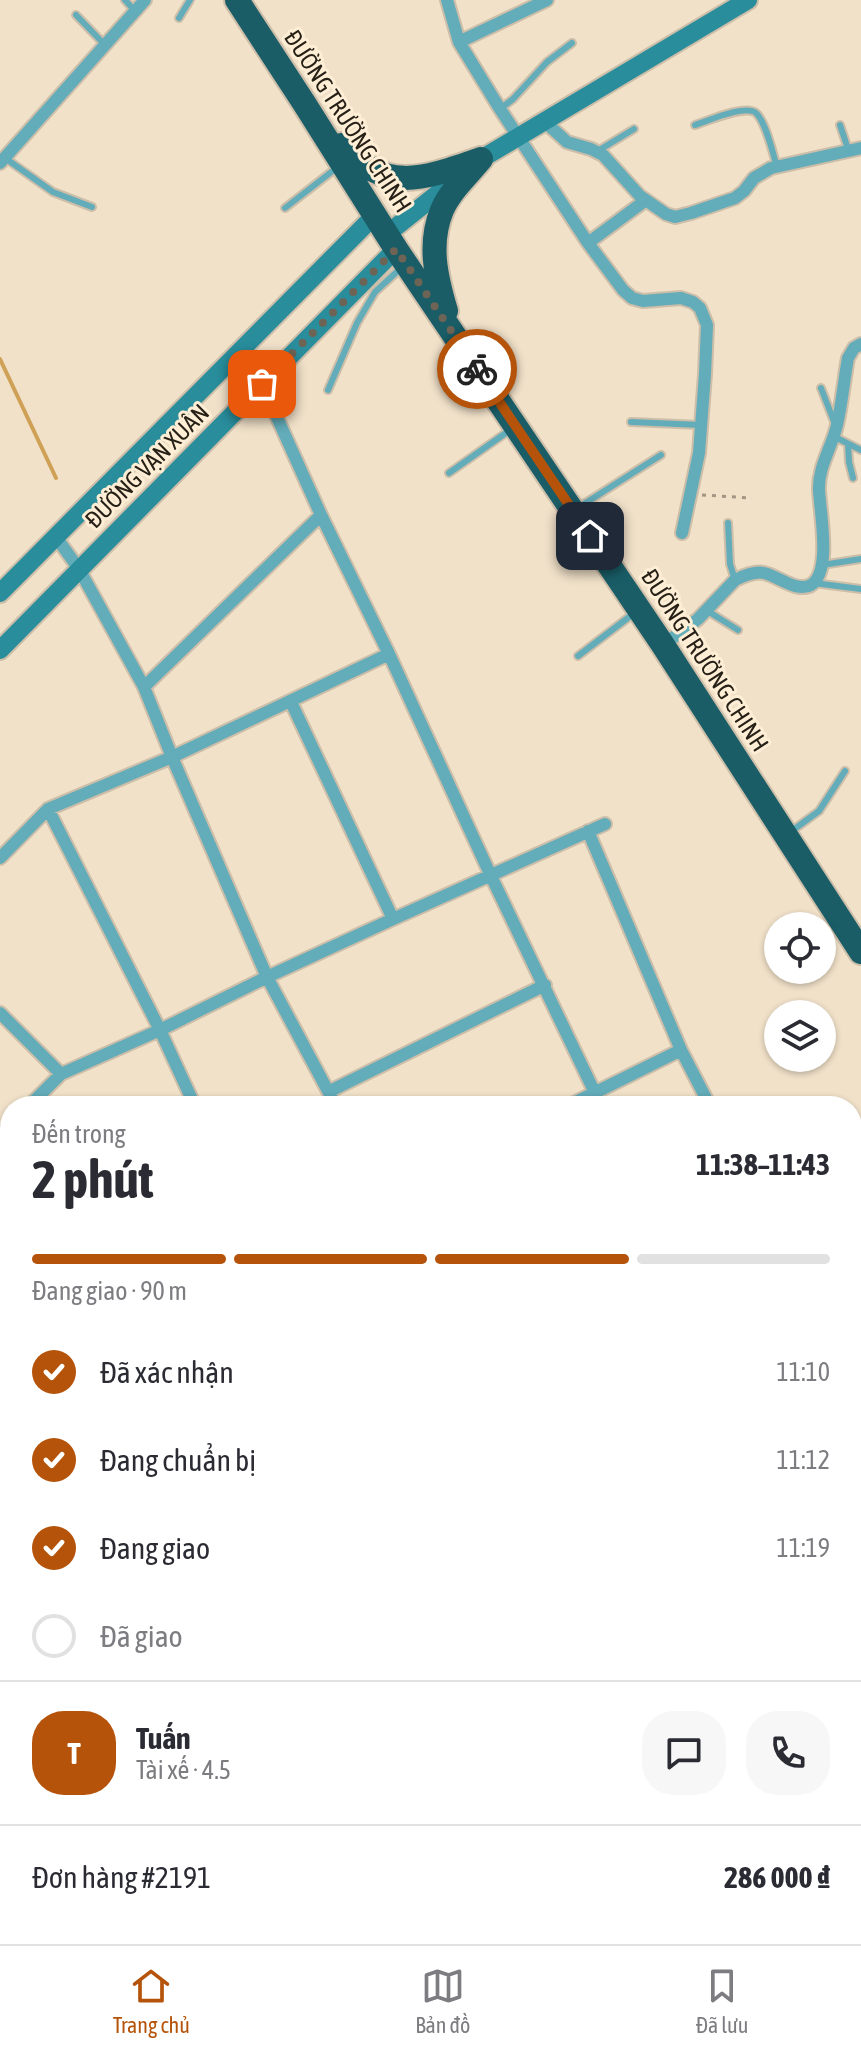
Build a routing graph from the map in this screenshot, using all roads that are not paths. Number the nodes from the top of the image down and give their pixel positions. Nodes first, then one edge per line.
1 (125, 0) edge
2 (145, 0) edge
3 (190, 0) edge
4 (237, 0) edge
5 (447, 0) edge
6 (547, 0) edge
7 (748, 0) edge
8 (135, 11) junction
9 (76, 15) dead end
10 (179, 18) dead end
11 (459, 42) junction
12 (572, 43) dead end
13 (105, 45) junction
14 (304, 103) junction
15 (500, 109) junction
16 (544, 121) junction
17 (695, 125) dead end
18 (840, 125) dead end
19 (634, 129) dead end
20 (518, 136) junction
21 (854, 149) edge
22 (596, 152) junction
23 (481, 159) junction
24 (2, 160) edge
25 (341, 164) junction
26 (777, 167) junction
27 (646, 200) junction
28 (92, 207) dead end
29 (285, 208) dead end
30 (391, 240) junction
31 (588, 243) junction
32 (452, 332) junction
33 (861, 344) edge
34 (262, 384) junction
35 (821, 388) dead end
36 (328, 390) dead end
37 (631, 422) dead end
38 (701, 425) junction
39 (516, 426) junction
40 (835, 432) junction
41 (848, 444) junction
42 (861, 450) edge
43 (661, 455) dead end
44 (449, 473) dead end
45 (853, 478) dead end
46 (573, 511) junction
47 (321, 515) junction
48 (728, 523) dead end
49 (682, 533) dead end
50 (56, 537) junction
51 (861, 559) edge
52 (822, 565) junction
53 (79, 569) junction
54 (735, 580) junction
55 (814, 583) junction
56 (861, 589) edge
57 (0, 593) edge
58 (639, 609) junction
59 (706, 610) junction
60 (738, 630) dead end
61 (663, 645) junction
62 (0, 650) edge
63 (389, 654) junction
64 (578, 656) dead end
65 (144, 687) junction
66 (291, 702) junction
67 (172, 757) junction
68 (845, 771) dead end
69 (48, 809) junction
70 (605, 824) dead end
71 (588, 831) junction
72 (786, 835) junction
73 (0, 858) edge
74 (491, 876) junction
75 (393, 919) junction
76 (861, 952) edge
77 (267, 977) junction
78 (545, 985) junction
79 (0, 1013) edge
80 (160, 1030) junction
81 (681, 1050) junction
82 (61, 1074) junction
83 (330, 1091) junction
84 (595, 1093) junction
85 (39, 1096) edge
86 (190, 1096) edge
87 (332, 1096) edge
88 (589, 1096) edge
89 (705, 1096) edge

1 - 8 lane
2 - 8 street
3 - 10 lane
4 - 14 highway, ĐƯỜNG TRƯỜNG CHINH
5 - 11 street
6 - 11 street
7 - 16 street, ĐƯỜNG VẠN XUÂN
8 - 13 street
9 - 13 lane
11 - 15 street
12 - 15 lane
13 - 24 street
14 - 23 highway
14 - 25 highway, ĐƯỜNG TRƯỜNG CHINH
15 - 20 street
16 - 20 street, ĐƯỜNG VẠN XUÂN
16 - 22 street
17 - 26 lane
18 - 21 lane
19 - 22 lane
20 - 23 street, ĐƯỜNG VẠN XUÂN
20 - 31 street
21 - 26 street
22 - 27 street
23 - 30 street, ĐƯỜNG VẠN XUÂN
23 - 32 highway
24 - 28 lane
25 - 29 lane
25 - 30 highway, ĐƯỜNG TRƯỜNG CHINH
26 - 27 street
27 - 31 street
30 - 32 highway, ĐƯỜNG TRƯỜNG CHINH
30 - 34 street, ĐƯỜNG VẠN XUÂN
30 - 36 lane
30 - 50 street, ĐƯỜNG VẠN XUÂN
31 - 38 street
32 - 39 highway, ĐƯỜNG TRƯỜNG CHINH
33 - 40 street
34 - 47 street
34 - 53 street, ĐƯỜNG VẠN XUÂN
35 - 40 lane
37 - 38 lane
38 - 49 street
39 - 44 lane
39 - 46 highway, ĐƯỜNG TRƯỜNG CHINH
40 - 41 lane
40 - 52 street
41 - 42 lane
41 - 45 lane
43 - 46 lane
46 - 58 highway, ĐƯỜNG TRƯỜNG CHINH
47 - 63 street
47 - 65 street
48 - 54 lane
50 - 53 street
50 - 57 street, ĐƯỜNG VẠN XUÂN
51 - 52 lane
52 - 55 street
53 - 62 street, ĐƯỜNG VẠN XUÂN
53 - 65 street
54 - 55 street
54 - 59 street
55 - 56 lane
58 - 61 highway, ĐƯỜNG TRƯỜNG CHINH
58 - 64 lane
59 - 60 lane
59 - 61 street
61 - 72 highway, ĐƯỜNG TRƯỜNG CHINH
63 - 66 street
63 - 74 street
65 - 67 street
66 - 67 street
66 - 75 street
67 - 69 street
67 - 77 street
68 - 72 lane
69 - 73 street
69 - 80 street
70 - 71 street
71 - 74 street
71 - 81 street
72 - 76 highway, ĐƯỜNG TRƯỜNG CHINH
74 - 75 street
74 - 78 street
75 - 77 street
77 - 80 street
77 - 83 street
78 - 83 street
78 - 84 street
79 - 82 street
80 - 82 street
80 - 86 street
81 - 84 street
81 - 89 street
82 - 85 street
83 - 87 street
84 - 88 street

